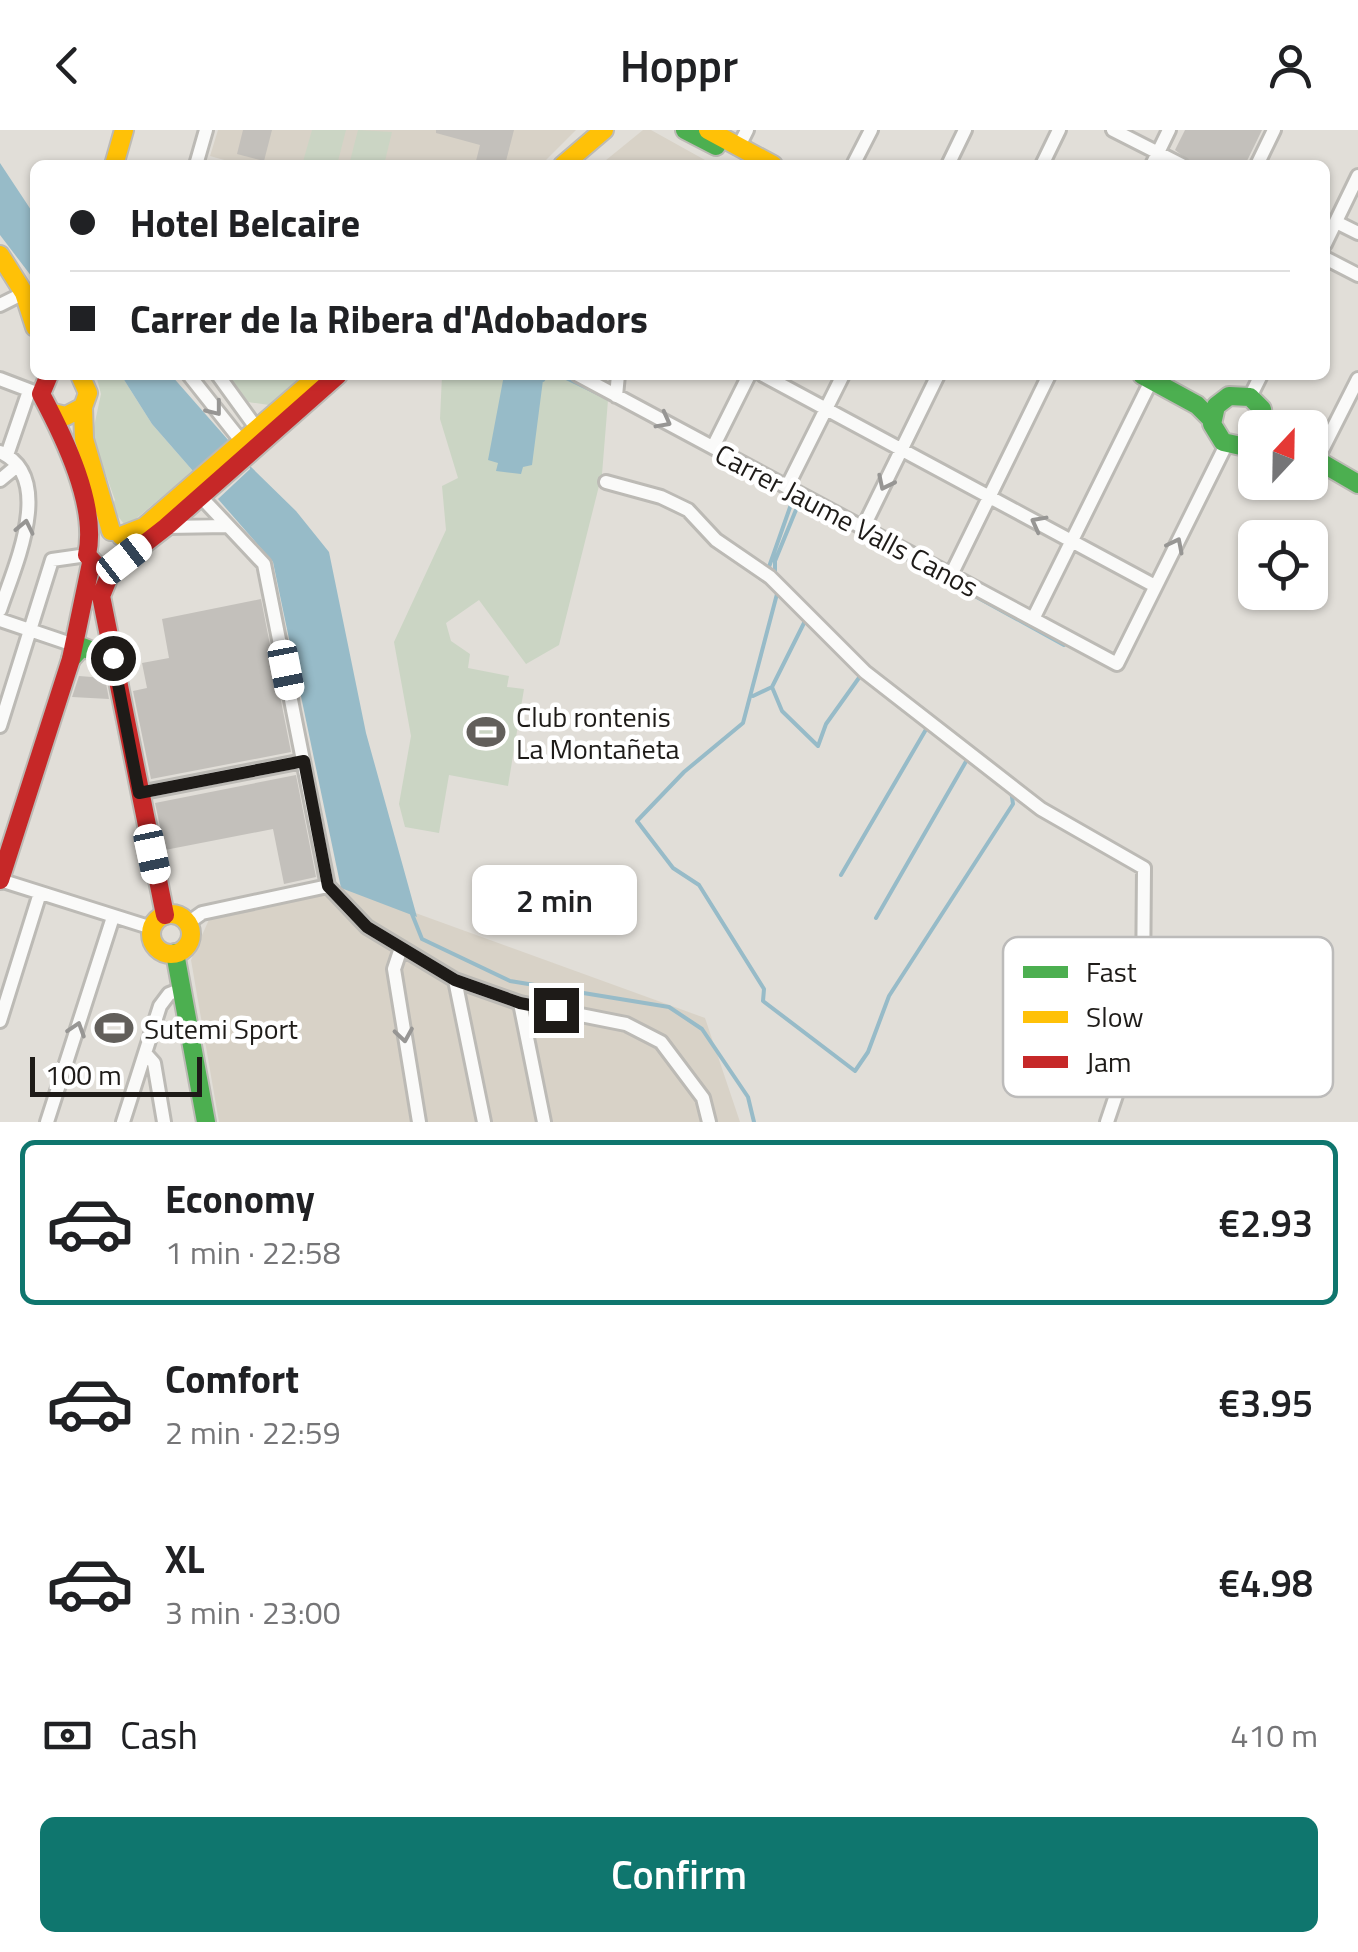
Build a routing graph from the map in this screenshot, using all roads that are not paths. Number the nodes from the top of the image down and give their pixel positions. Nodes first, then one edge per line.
1 (124, 130) edge
2 (206, 130) edge
3 (620, 130) edge
4 (686, 130) edge
5 (708, 130) edge
6 (871, 130) edge
7 (965, 130) edge
8 (1059, 130) edge
9 (1113, 130) edge
10 (1169, 130) edge
11 (1274, 130) edge
12 (595, 133) edge
13 (742, 149) edge
14 (1155, 159) edge
15 (115, 160) edge
16 (200, 160) edge
17 (568, 160) edge
18 (585, 160) edge
19 (856, 160) edge
20 (950, 160) edge
21 (1044, 160) edge
22 (1259, 160) edge
23 (1358, 176) edge
24 (1336, 222) junction
25 (1330, 232) edge
26 (1358, 233) edge
27 (0, 254) edge
28 (1330, 261) edge
29 (1358, 275) edge
30 (30, 298) edge
31 (0, 306) edge
32 (0, 379) edge
33 (82, 380) edge
34 (193, 380) edge
35 (222, 380) edge
36 (314, 380) edge
37 (331, 380) edge
38 (587, 380) edge
39 (618, 380) edge
40 (746, 380) edge
41 (772, 380) edge
42 (840, 380) edge
43 (936, 380) edge
44 (1047, 380) edge
45 (1151, 380) edge
46 (1159, 380) edge
47 (1164, 380) edge
48 (1258, 380) edge
49 (1358, 380) edge
50 (42, 382) edge
51 (616, 396) junction
52 (1250, 397) junction
53 (1220, 401) junction
54 (83, 407) junction
55 (826, 409) junction
56 (1262, 410) edge
57 (53, 413) junction
58 (1212, 419) junction
59 (257, 429) junction
60 (1328, 433) edge
61 (1226, 445) junction
62 (712, 447) junction
63 (1238, 447) edge
64 (241, 449) junction
65 (901, 450) junction
66 (3, 454) edge
67 (17, 466) junction
68 (1328, 470) edge
69 (1328, 474) edge
70 (0, 480) edge
71 (606, 482) dead end
72 (1358, 484) edge
73 (787, 487) junction
74 (202, 490) junction
75 (1358, 496) edge
76 (990, 497) junction
77 (228, 526) junction
78 (166, 527) junction
79 (863, 528) junction
80 (116, 534) junction
81 (1072, 541) junction
82 (90, 552) junction
83 (118, 564) junction
84 (951, 575) junction
85 (1155, 586) junction
86 (84, 601) junction
87 (0, 610) edge
88 (103, 612) junction
89 (1033, 619) junction
90 (0, 620) edge
91 (30, 630) junction
92 (96, 630) junction
93 (75, 650) junction
94 (113, 658) junction
95 (0, 726) edge
96 (304, 761) junction
97 (139, 793) junction
98 (0, 880) edge
99 (328, 886) junction
100 (40, 894) junction
101 (112, 916) junction
102 (158, 922) junction
103 (188, 922) junction
104 (1143, 937) edge
105 (401, 948) junction
106 (175, 953) junction
107 (455, 980) junction
108 (182, 989) junction
109 (520, 1003) junction
110 (0, 1021) edge
111 (145, 1053) junction
112 (1116, 1097) edge
113 (48, 1122) edge
114 (123, 1122) edge
115 (164, 1122) edge
116 (206, 1122) edge
117 (419, 1122) edge
118 (484, 1122) edge
119 (544, 1122) edge
120 (709, 1122) edge
121 (1108, 1122) edge

1 - 15 street
2 - 16 street
3 - 18 street
4 - 13 street
5 - 13 street
6 - 19 street
7 - 20 street
8 - 21 street
9 - 14 street
10 - 14 street
11 - 22 street
12 - 17 street
23 - 24 street
24 - 25 street
24 - 26 street
27 - 30 street
28 - 29 street
30 - 31 street
32 - 50 street
33 - 54 street
34 -> 64 street
35 - 59 street
36 - 59 street
37 - 64 street
38 - 51 street, Carrer Jaume Valls Canos
39 - 51 street
40 - 62 street
41 - 55 street
42 - 55 street
43 - 65 street
44 - 76 street
45 - 81 street
46 - 58 street
47 - 53 street
48 - 52 street
49 - 60 street
50 - 57 street
50 - 66 street
51 -> 62 street, Carrer Jaume Valls Canos
52 - 53 street
52 - 56 street
53 - 58 street
54 - 57 street
54 - 80 street
55 - 65 street
55 - 73 street
57 - 82 street
58 - 61 street
59 - 64 street
61 - 63 street
85 -> 61 street
62 - 73 street, Carrer Jaume Valls Canos
64 - 74 street
65 - 76 street
65 -> 79 street
66 - 67 street
67 - 70 street
87 -> 67 street
68 - 72 street
69 - 75 street
71 - 104 street
73 - 79 street, Carrer Jaume Valls Canos
74 - 77 street
74 - 78 street
74 - 80 street
81 -> 76 street
76 - 84 street
77 - 78 street
77 - 96 street
78 - 83 street
79 - 84 street, Carrer Jaume Valls Canos
80 - 82 street
80 - 83 street
81 - 85 street
81 - 89 street
82 - 83 street
82 - 86 street
82 - 91 street
83 - 88 street
84 - 89 street, Carrer Jaume Valls Canos
85 - 89 street, Carrer Jaume Valls Canos
86 - 92 street
86 - 93 street
88 - 92 street
88 - 94 street
90 - 91 street
91 - 93 street
91 - 95 street
92 - 93 street
92 - 94 street
93 - 94 street
93 - 98 street
94 - 97 street
96 - 97 street
96 - 99 street
97 - 102 street
98 - 100 street
99 - 103 street
99 - 105 street
100 - 101 street
100 - 110 street
101 - 102 street
113 -> 101 street
102 - 103 street
102 - 106 street
103 - 106 street
105 - 107 street
105 -> 117 street
106 - 108 street
107 - 109 street
107 - 118 street
108 - 111 street
108 - 116 street
109 - 119 street
109 - 120 street
111 - 114 street
111 - 115 street
112 - 121 street

